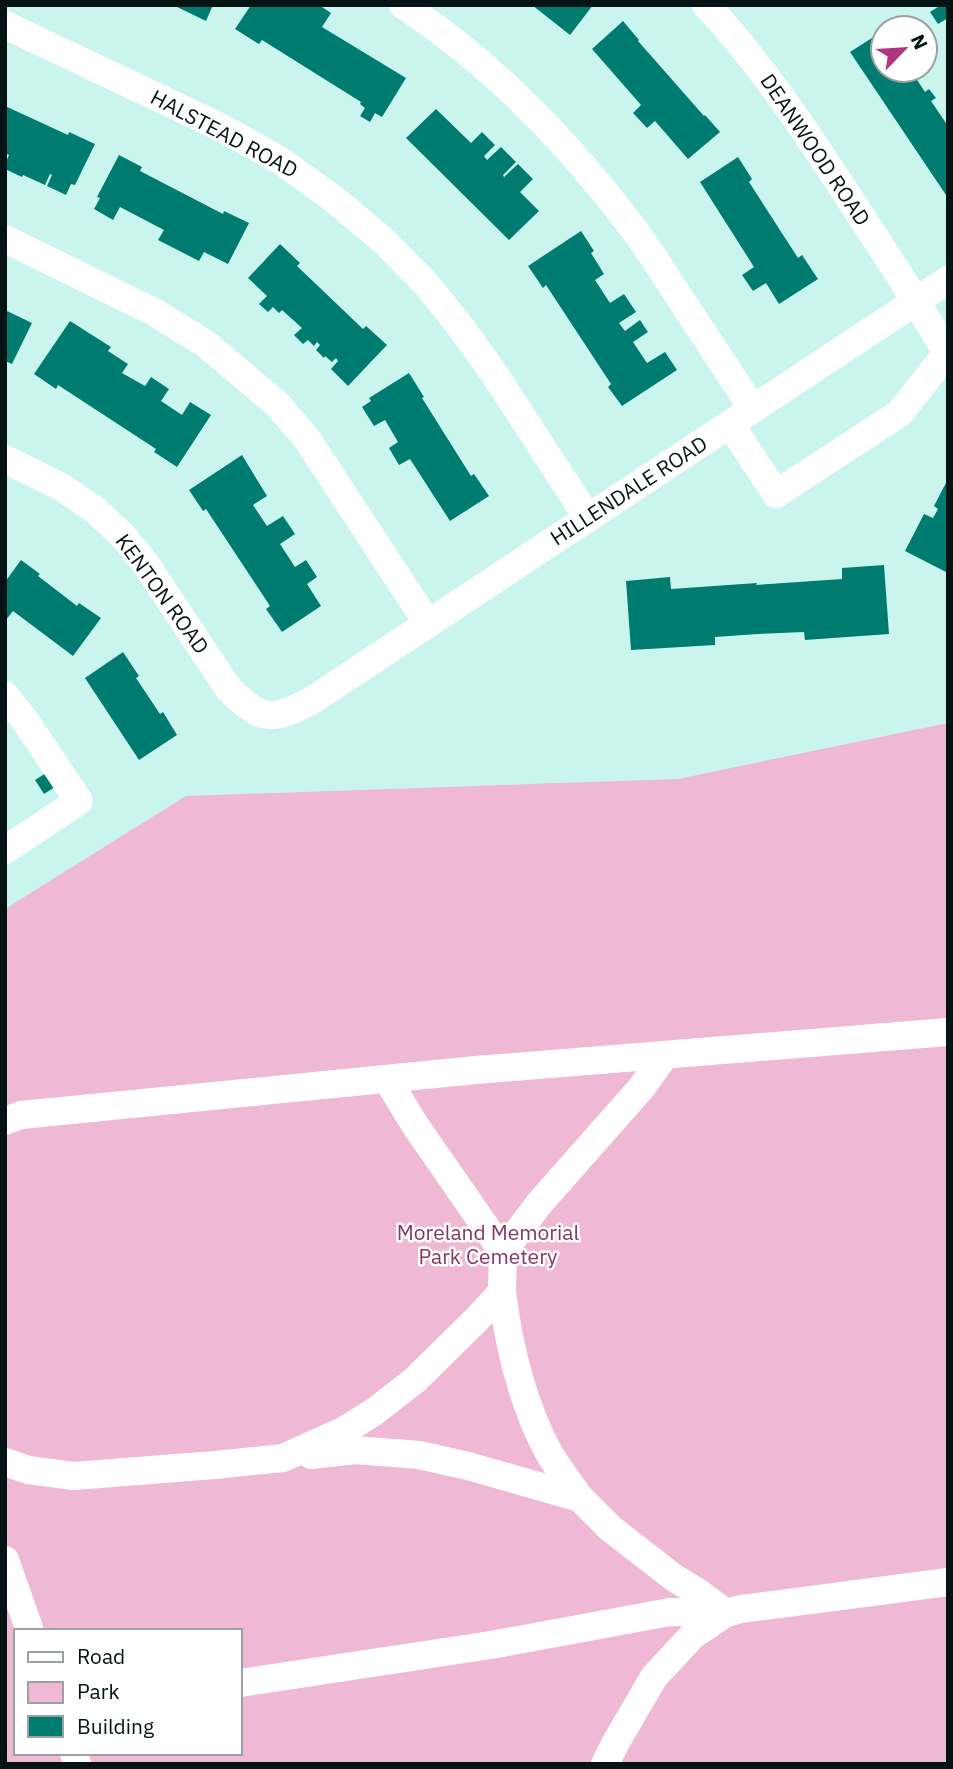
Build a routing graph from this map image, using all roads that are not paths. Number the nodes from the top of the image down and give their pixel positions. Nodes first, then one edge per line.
1 (403, 5) edge
2 (706, 5) edge
3 (5, 25) edge
4 (5, 239) edge
5 (948, 280) edge
6 (917, 301) junction
7 (742, 416) junction
8 (5, 459) edge
9 (588, 518) junction
10 (428, 624) junction
11 (5, 695) edge
12 (311, 701) joint
13 (5, 850) edge
14 (948, 1032) edge
15 (665, 1055) junction
16 (387, 1079) junction
17 (5, 1121) edge
18 (503, 1252) junction
19 (502, 1292) junction
20 (284, 1458) junction
21 (5, 1462) edge
22 (580, 1498) junction
23 (5, 1560) edge
24 (948, 1582) edge
25 (726, 1614) junction
26 (29, 1629) edge
27 (242, 1683) edge
28 (606, 1764) edge

1 - 7 street
2 - 6 street, DEANWOOD ROAD
3 - 9 street, HALSTEAD ROAD
4 - 10 street
5 - 6 street, HILLENDALE ROAD
6 - 7 street, HILLENDALE ROAD
6 - 7 street, DEANWOOD ROAD
7 - 9 street, HILLENDALE ROAD
8 - 12 street, KENTON ROAD
9 - 10 street, HILLENDALE ROAD
10 - 12 street, HILLENDALE ROAD
11 - 13 street
14 - 15 street
15 - 16 street
15 - 18 street
16 - 17 street
16 - 18 street
18 - 19 street
19 - 20 street
19 - 22 street
20 - 21 street
20 - 22 street
22 - 25 street
23 - 26 street
24 - 25 street
25 - 27 street
25 - 28 street

